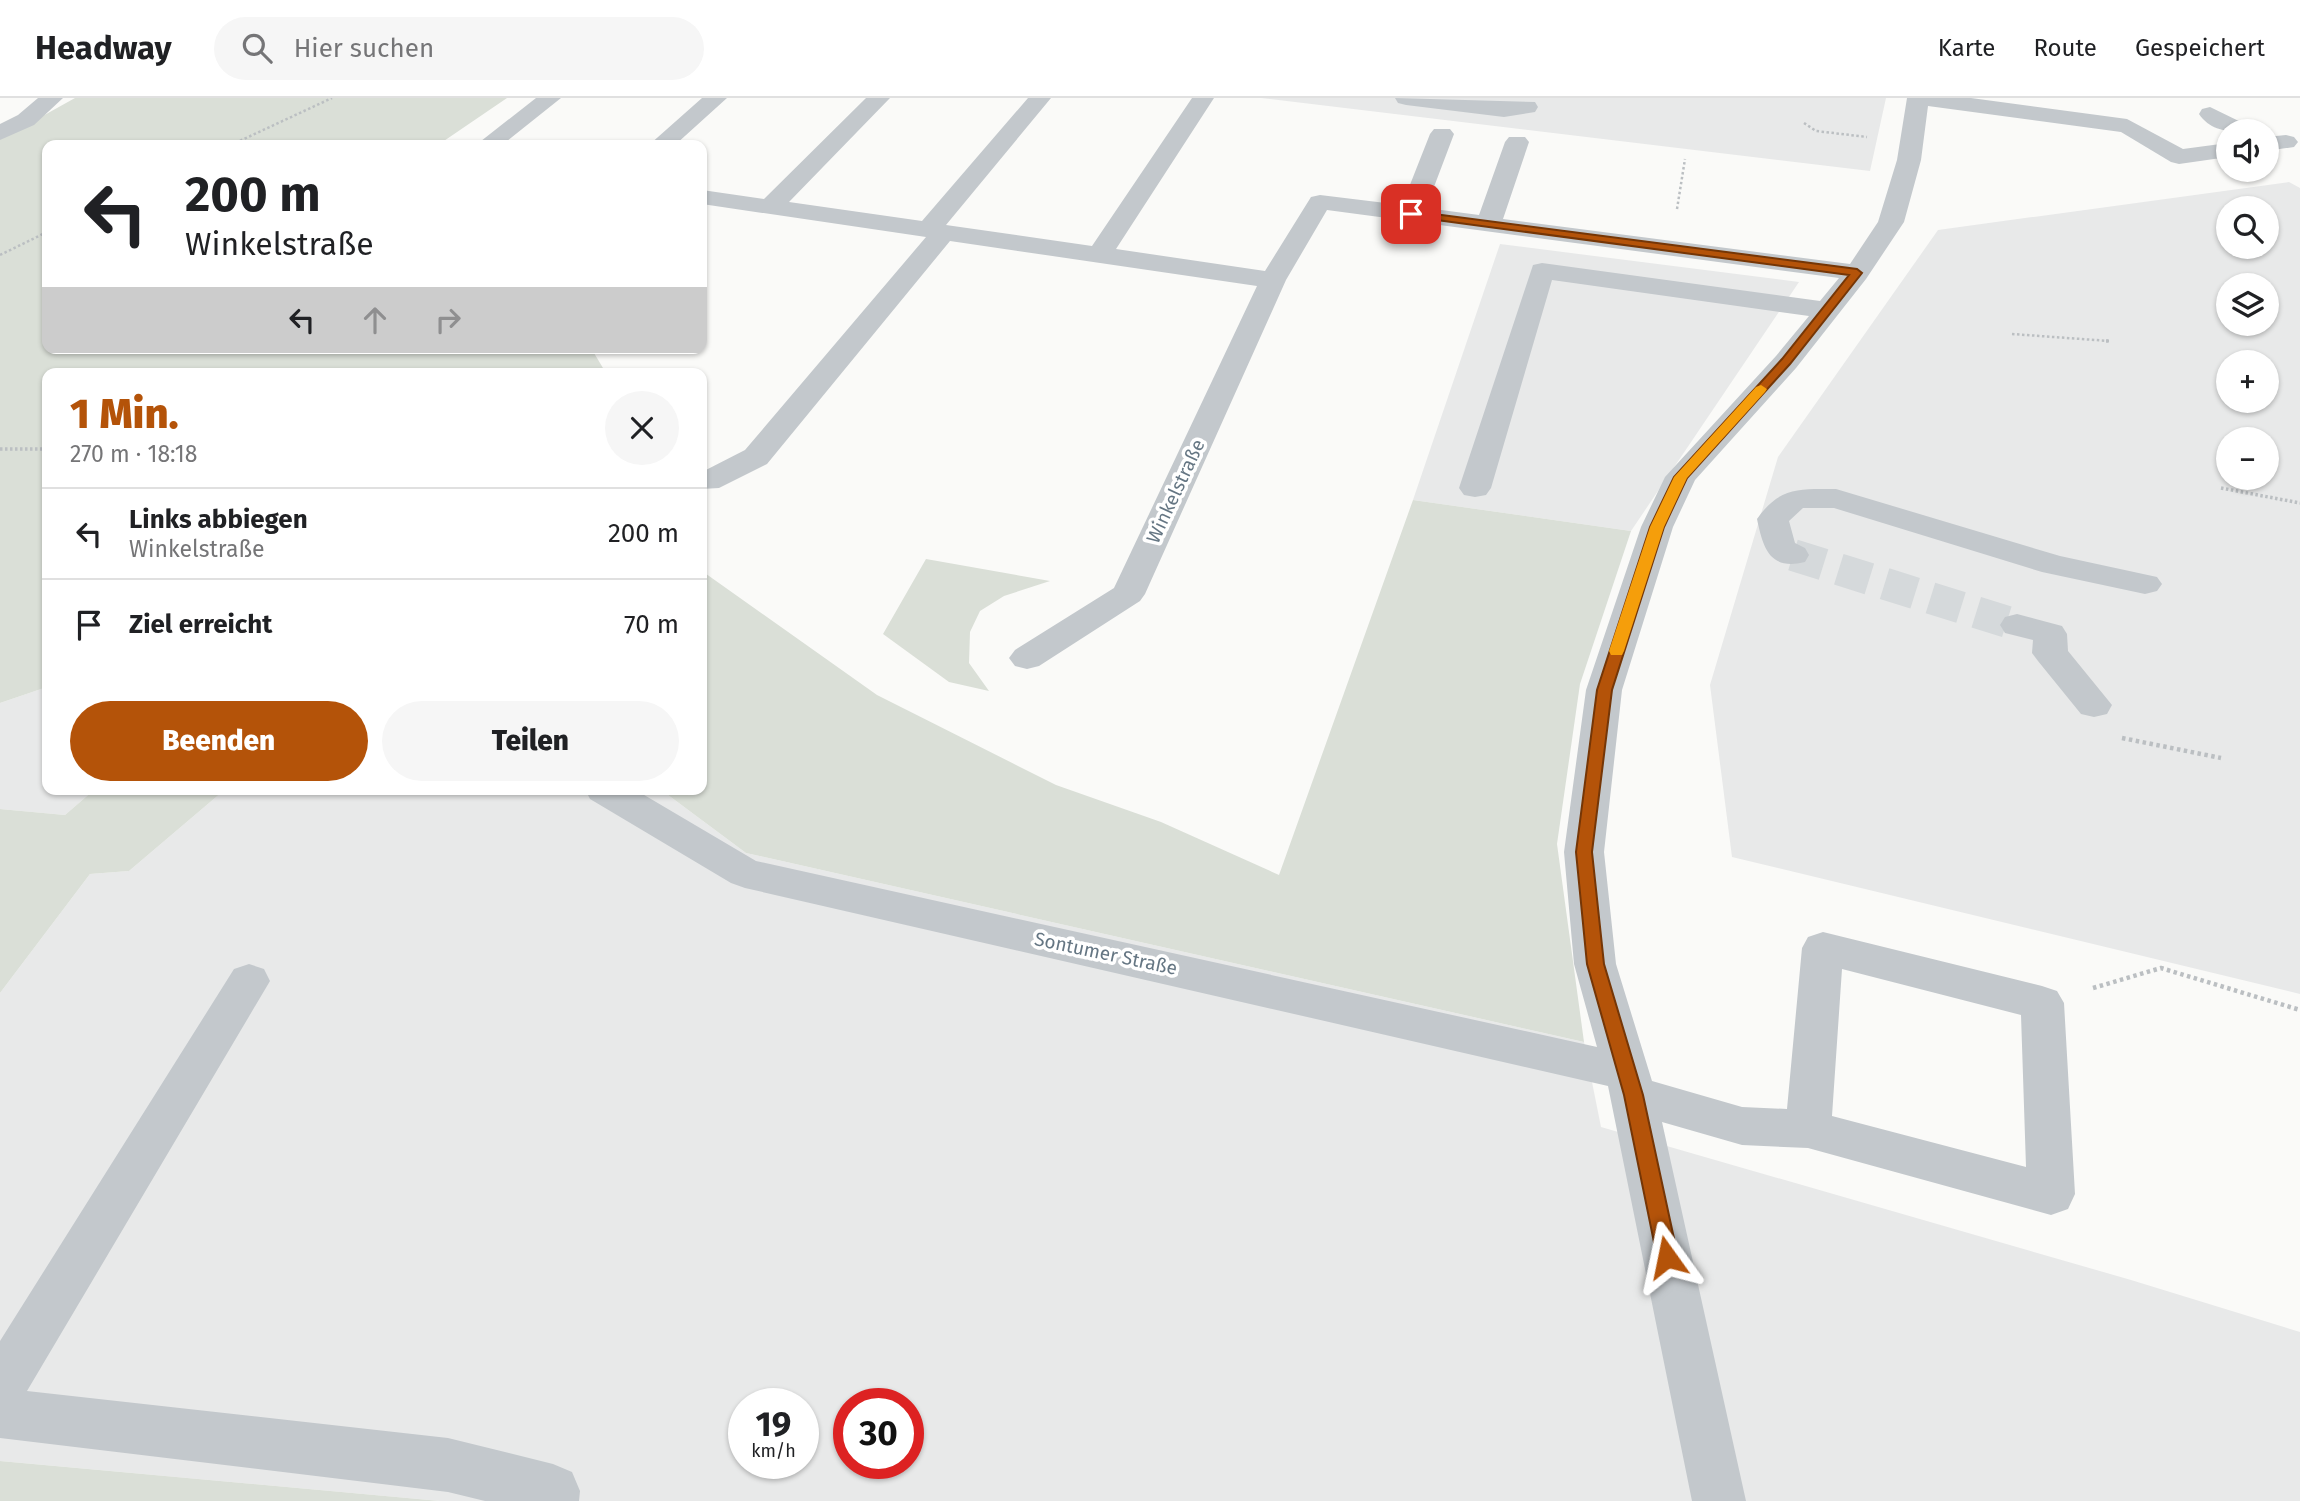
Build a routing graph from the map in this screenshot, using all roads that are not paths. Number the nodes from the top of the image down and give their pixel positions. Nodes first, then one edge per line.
1 (52, 98) edge
2 (550, 98) edge
3 (716, 98) edge
4 (879, 98) edge
5 (1040, 98) edge
6 (1203, 98) edge
7 (1406, 98) edge
8 (1920, 98) edge
9 (1527, 107) dead end
10 (2210, 114) dead end
11 (2219, 119) edge
12 (0, 133) edge
13 (1443, 134) dead end
14 (495, 140) edge
15 (667, 140) edge
16 (1517, 142) dead end
17 (2216, 152) edge
18 (2179, 157) junction
19 (2210, 176) dead end
20 (707, 198) edge
21 (770, 207) junction
22 (1411, 214) junction
23 (1489, 224) junction
24 (936, 231) junction
25 (1099, 255) junction
26 (1857, 273) junction
27 (1273, 281) junction
28 (1827, 310) junction
29 (708, 481) dead end
30 (1475, 488) dead end
31 (1793, 555) tunnel mouth
32 (2145, 584) dead end
33 (2017, 625) tunnel mouth
34 (1027, 658) dead end
35 (2094, 705) dead end
36 (614, 795) edge
37 (249, 981) dead end
38 (1629, 1084) junction
39 (1808, 1129) junction
40 (0, 1388) edge
41 (0, 1413) edge
42 (552, 1501) edge
43 (1719, 1501) edge

1 - 12 street
2 - 14 street
3 - 15 street
4 - 21 street
5 - 24 street
6 - 25 street
7 - 9 street
8 - 18 street
8 - 26 street
10 - 11 street
13 - 22 street
16 - 23 street
17 - 18 street
18 - 19 street
20 - 21 street
21 - 24 street
22 - 23 street, Winkelstraße
22 - 27 street, Winkelstraße
23 - 26 street, Winkelstraße
24 - 25 street
24 - 29 street
25 - 27 street
26 - 28 street
27 - 34 street, Winkelstraße
28 - 30 street
28 - 38 street
31 - 32 street
33 - 35 street
36 - 38 street, Sontumer Straße
37 - 40 street
38 - 39 street, Sontumer Straße
38 - 43 street
39 - 39 street, Sontumer Straße
41 - 42 street

